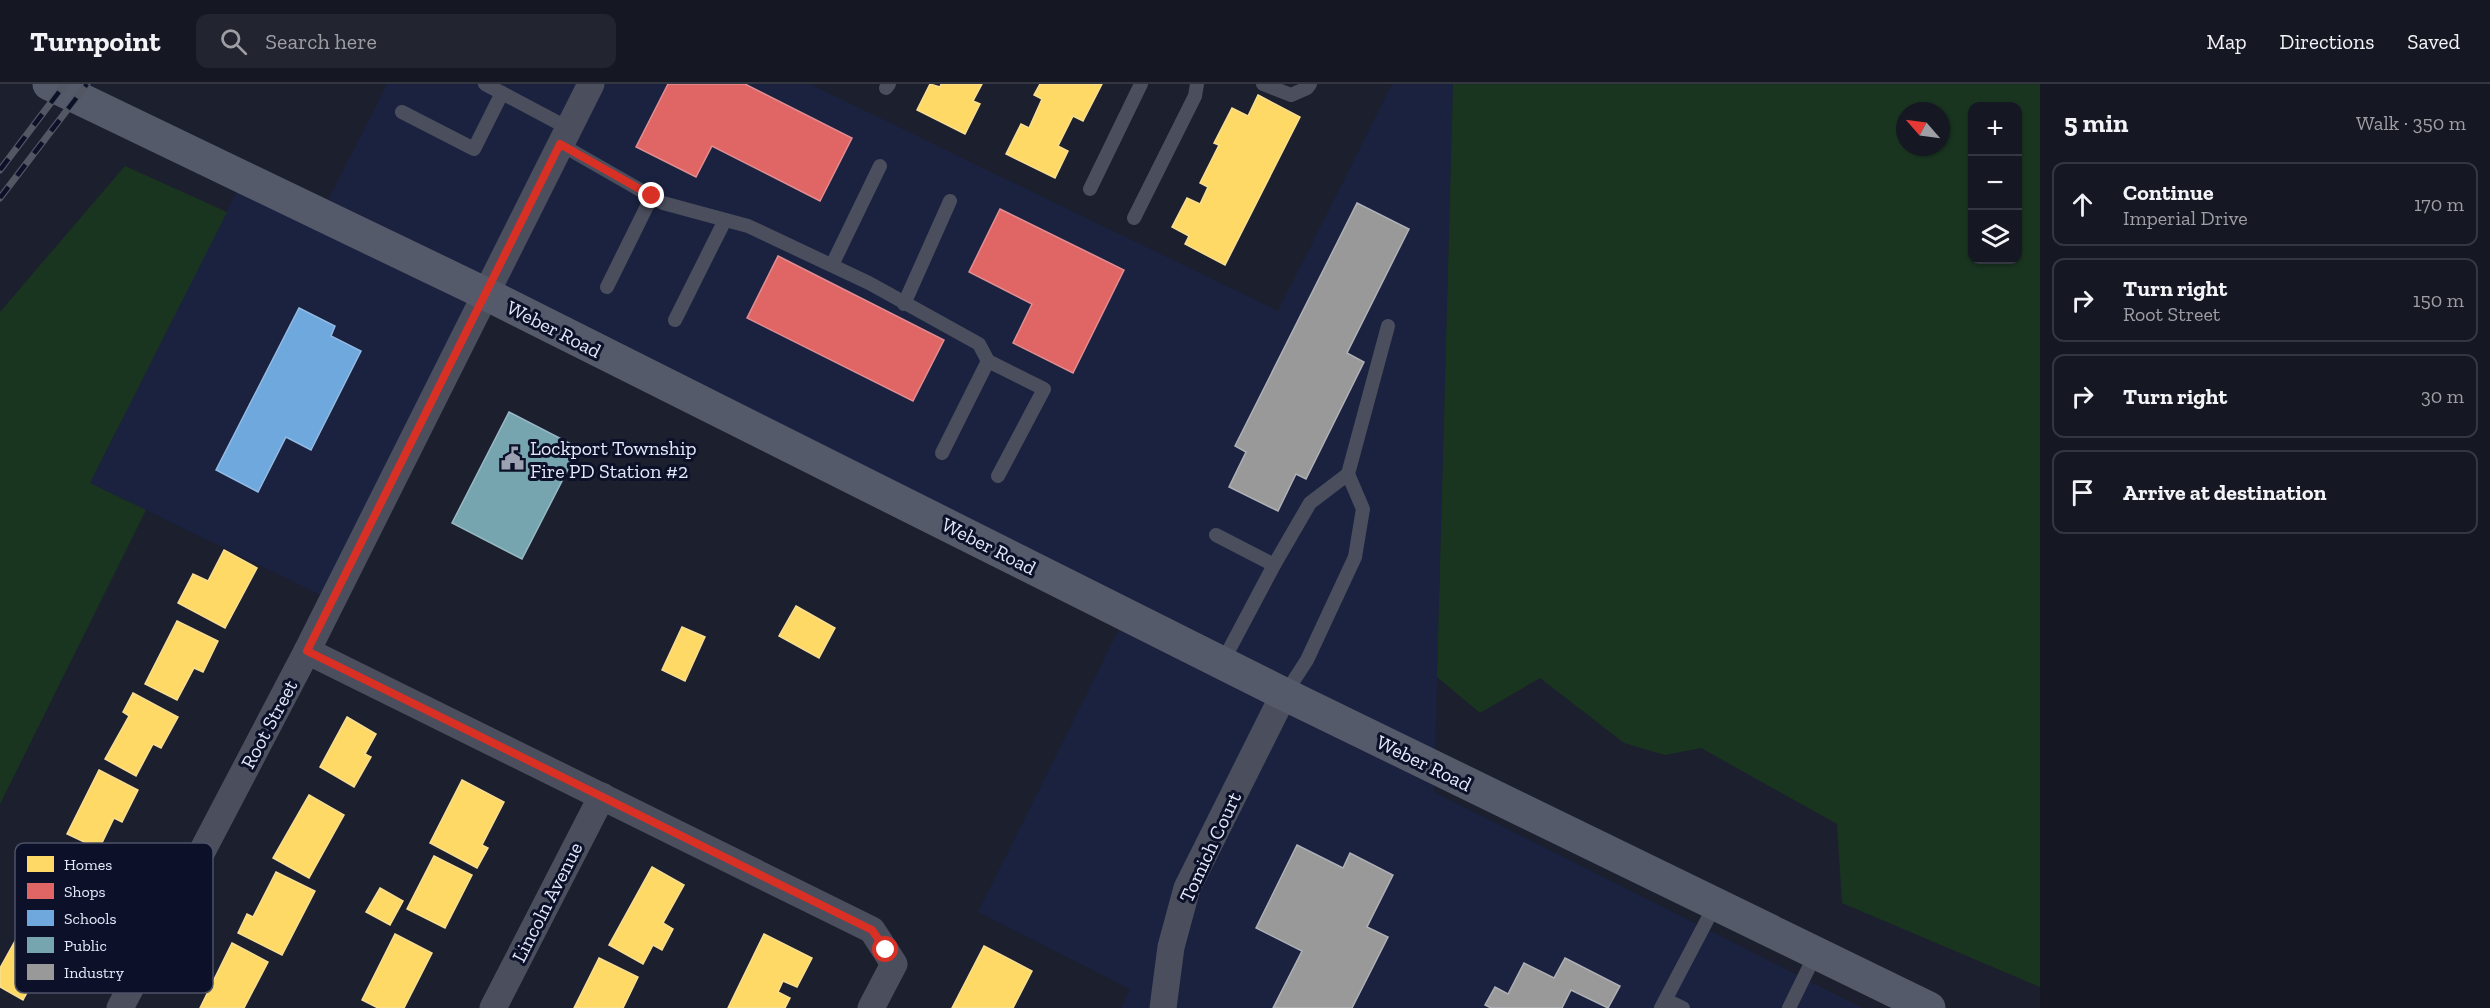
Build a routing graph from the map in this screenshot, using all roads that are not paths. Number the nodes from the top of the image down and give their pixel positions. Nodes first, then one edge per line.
1 (49, 84) edge
2 (485, 84) edge
3 (591, 84) edge
4 (1141, 84) edge
5 (1197, 84) edge
6 (1263, 84) edge
7 (1310, 84) edge
8 (502, 93) junction
9 (402, 112) dead end
10 (564, 136) junction
11 (880, 166) dead end
12 (1090, 189) dead end
13 (652, 196) junction
14 (950, 201) dead end
15 (1134, 218) dead end
16 (726, 220) junction
17 (832, 266) junction
18 (607, 287) dead end
19 (486, 294) junction
20 (904, 304) junction
21 (675, 320) dead end
22 (1388, 326) dead end
23 (988, 361) junction
24 (942, 453) dead end
25 (1348, 474) junction
26 (998, 476) dead end
27 (1216, 535) dead end
28 (1274, 565) junction
29 (307, 651) junction
30 (1222, 663) junction
31 (1284, 694) junction
32 (602, 796) junction
33 (206, 843) edge
34 (1715, 905) junction
35 (1816, 953) junction
36 (128, 993) edge
37 (1664, 1004) edge
38 (120, 1008) edge
39 (493, 1008) edge
40 (871, 1008) edge
41 (1163, 1008) edge
42 (1683, 1008) edge
43 (1789, 1008) edge
44 (1929, 1008) edge

1 - 19 main road, Weber Road
2 - 8 lane
3 - 10 street, Root Street
4 - 12 lane
5 - 15 lane
6 - 7 lane
8 - 9 lane
8 - 10 lane
10 - 13 lane
10 - 19 street, Root Street
11 - 17 lane
13 - 16 lane
13 - 18 lane
14 - 20 lane
16 - 17 lane
16 - 21 lane
17 - 20 lane
19 - 29 street, Root Street
19 - 30 main road, Weber Road
20 - 23 lane
22 - 25 lane
23 - 24 lane
23 - 26 lane
25 - 28 lane
25 - 31 lane
27 - 28 lane
28 - 30 lane
29 - 32 street
29 - 33 street, Root Street
30 - 31 main road, Weber Road
31 - 34 main road, Weber Road
31 - 41 street, Tomich Court
32 - 39 street, Lincoln Avenue
32 - 40 street
34 - 35 main road, Weber Road
34 - 37 lane
35 - 43 lane
35 - 44 main road, Weber Road
36 - 38 street, Root Street
37 - 42 lane

